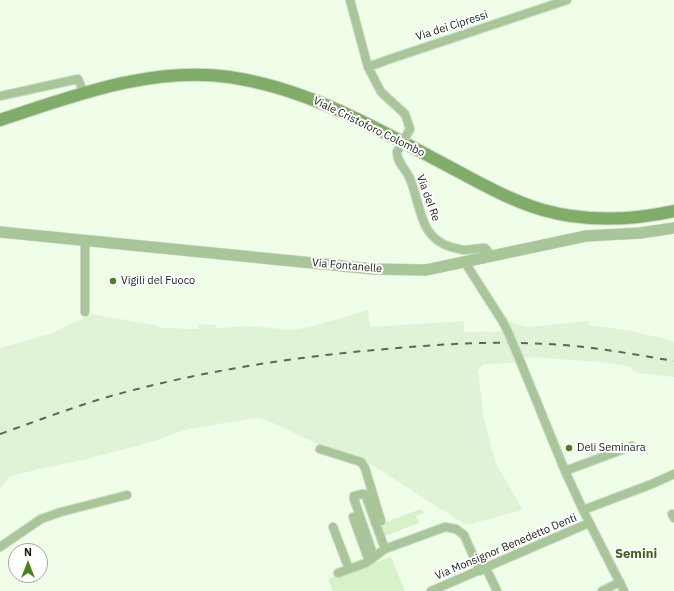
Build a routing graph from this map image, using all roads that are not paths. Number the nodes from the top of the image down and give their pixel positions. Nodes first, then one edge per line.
1 (350, 0) edge
2 (567, 0) edge
3 (368, 67) junction
4 (84, 93) junction
5 (0, 96) edge
6 (0, 120) edge
7 (670, 213) edge
8 (674, 228) edge
9 (0, 232) edge
10 (18, 234) junction
11 (0, 236) edge
12 (85, 241) junction
13 (491, 255) junction
14 (464, 260) junction
15 (85, 312) dead end
16 (632, 446) dead end
17 (320, 449) dead end
18 (565, 471) junction
19 (674, 474) edge
20 (127, 495) dead end
21 (583, 510) junction
22 (353, 517) dead end
23 (375, 523) junction
24 (589, 523) junction
25 (333, 527) dead end
26 (0, 547) edge
27 (385, 549) junction
28 (372, 559) junction
29 (349, 569) junction
30 (483, 569) junction
31 (338, 573) dead end
32 (620, 582) junction
33 (431, 591) edge
34 (497, 591) edge
35 (602, 591) edge
36 (624, 591) edge

1 - 3 street
2 - 3 street, Via dei Cipressi
3 - 13 street, Via del Re, bridge
4 - 5 street
4 - 6 main road, Viale Cristoforo Colombo
4 - 7 main road, Viale Cristoforo Colombo
8 - 13 street, Via Fontanelle
9 - 10 street
10 - 11 street
10 - 12 street, Via Fontanelle
12 - 14 street, Via Fontanelle
12 - 15 street
13 - 14 street, Via Fontanelle
14 - 18 street, bridge
16 - 18 street
17 - 23 street
18 - 21 street
19 - 21 street
20 - 26 street
21 - 24 street
22 - 28 street
23 - 27 street
23 - 28 street
24 - 30 street, Via Monsignor Benedetto Denti
24 - 32 street
25 - 29 street
27 - 28 street
27 - 30 street
28 - 29 street
29 - 31 street
30 - 33 street, Via Monsignor Benedetto Denti
30 - 34 street
32 - 35 street
32 - 36 street

